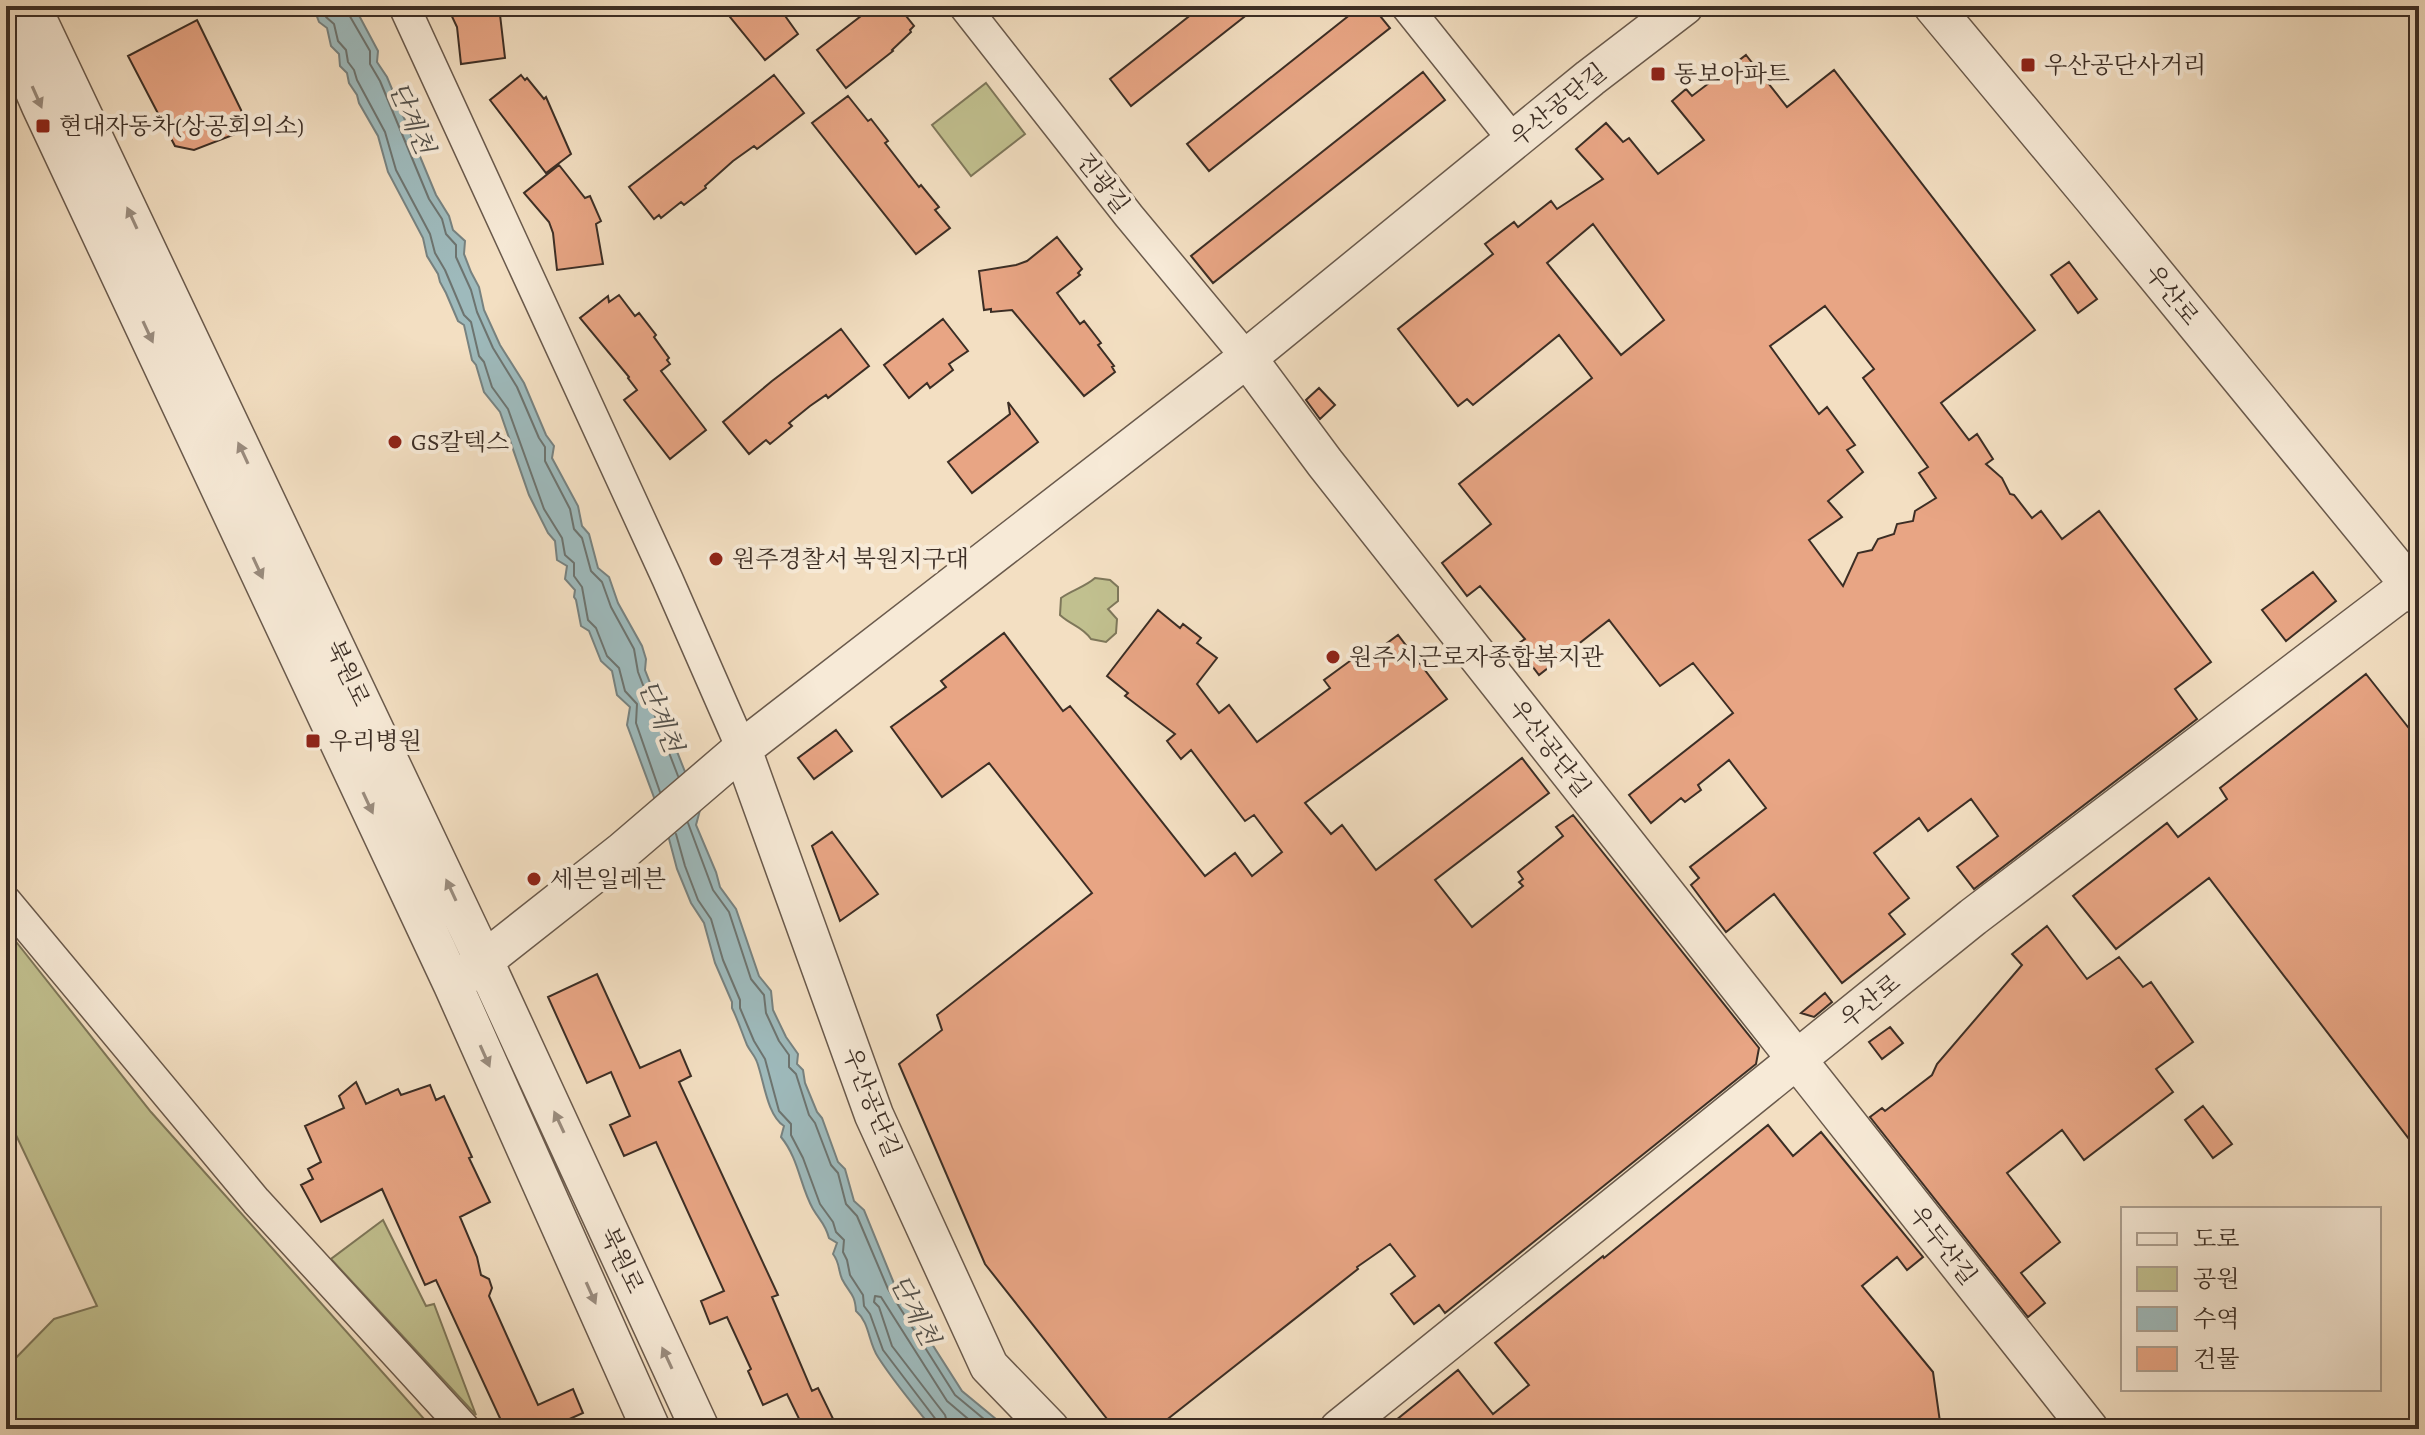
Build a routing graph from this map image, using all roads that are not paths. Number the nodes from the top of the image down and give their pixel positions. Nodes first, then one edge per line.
1 (31, 6) edge
2 (404, 6) edge
3 (964, 6) edge
4 (1406, 6) edge
5 (1684, 6) edge
6 (1933, 6) edge
7 (8, 44) edge
8 (1514, 141) junction
9 (1247, 358) junction
10 (2414, 591) edge
11 (728, 761) junction
12 (6, 901) edge
13 (484, 961) junction
14 (453, 985) junction
15 (1796, 1060) junction
16 (465, 1429) edge
17 (651, 1429) edge
18 (700, 1429) edge
19 (1050, 1429) edge
20 (1339, 1429) edge
21 (2089, 1429) edge

13 -> 1 street, 북원로
2 - 11 street
3 - 9 street, 진광길
4 - 8 street
5 - 8 street, 우산공단길
6 - 10 street, 우산로
7 -> 14 street, 북원로
8 - 9 street, 우산공단길
9 - 11 street, 우산공단길
9 - 15 street, 우산공단길
10 - 15 street, 우산로
11 - 13 street
11 - 19 street, 우산공단길
12 - 16 street
13 - 14 street
18 -> 13 street, 북원로
14 -> 17 street, 북원로
15 - 20 street, 우산로
15 - 21 street, 우두산길

